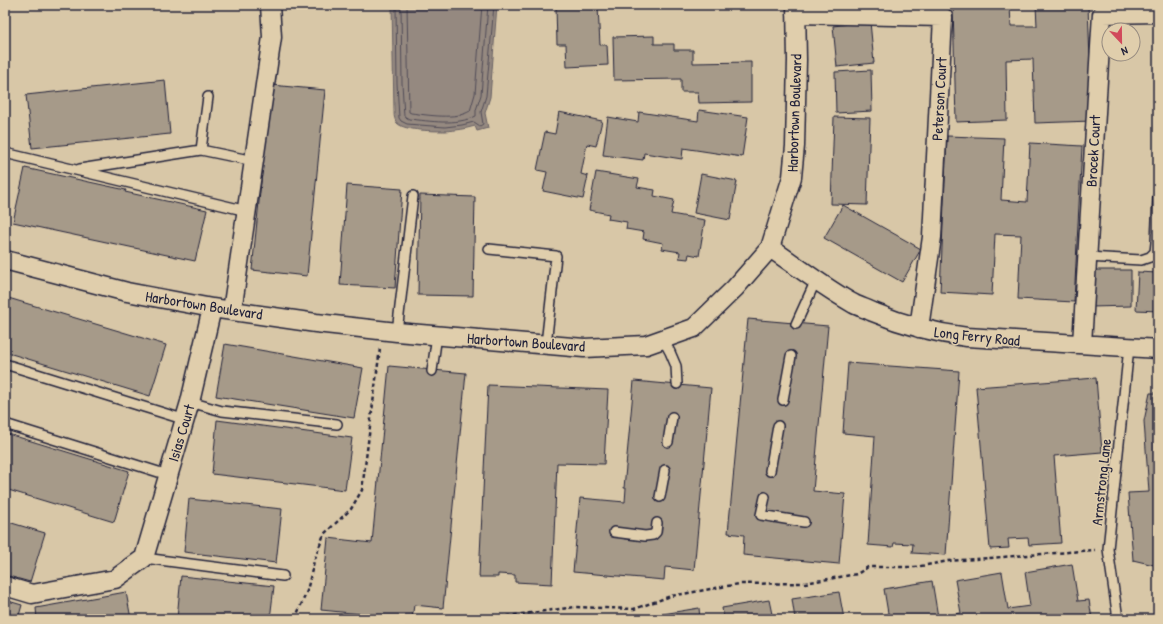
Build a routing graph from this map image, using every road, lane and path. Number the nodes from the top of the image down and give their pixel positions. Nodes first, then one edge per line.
1 (270, 5) edge
2 (796, 9) edge
3 (1158, 13) edge
4 (208, 97) dead end
5 (201, 150) junction
6 (5, 153) edge
7 (254, 161) junction
8 (74, 169) junction
9 (413, 196) dead end
10 (1158, 197) edge
11 (247, 211) junction
12 (770, 248) junction
13 (488, 249) dead end
14 (1087, 257) junction
15 (5, 260) edge
16 (816, 280) junction
17 (212, 308) junction
18 (232, 311) junction
19 (796, 324) dead end
20 (919, 328) junction
21 (390, 331) junction
22 (437, 335) junction
23 (663, 339) junction
24 (546, 344) junction
25 (1082, 344) junction
26 (1129, 347) junction
27 (1158, 349) edge
28 (791, 356) dead end
29 (5, 364) edge
30 (432, 371) dead end
31 (677, 384) dead end
32 (783, 400) dead end
33 (190, 402) junction
34 (672, 418) dead end
35 (186, 420) junction
36 (5, 424) edge
37 (337, 424) dead end
38 (778, 426) dead end
39 (668, 442) dead end
40 (665, 470) dead end
41 (770, 471) dead end
42 (168, 475) junction
43 (660, 496) dead end
44 (765, 497) dead end
45 (804, 522) dead end
46 (657, 523) dead end
47 (614, 532) dead end
48 (1108, 550) junction
49 (144, 558) junction
50 (283, 576) dead end
51 (5, 586) edge
52 (295, 619) edge
53 (486, 619) edge
54 (1118, 619) edge

1 - 7 street
2 - 12 street, Harbortown Boulevard
2 - 20 street, Peterson Court
3 - 14 street, Brocek Court
4 - 5 lane
5 - 7 lane
5 - 8 lane
6 - 8 lane
7 - 11 street
8 - 11 lane
9 - 21 lane
10 - 14 lane
11 - 18 street
12 - 16 street, Long Ferry Road
12 - 23 street, Harbortown Boulevard
13 - 24 lane
14 - 25 street, Brocek Court
15 - 17 street, Harbortown Boulevard
16 - 19 lane
16 - 20 street, Long Ferry Road
17 - 18 street, Harbortown Boulevard
17 - 33 street, Isias Court
18 - 21 street, Harbortown Boulevard
20 - 25 street, Long Ferry Road
21 - 22 street, Harbortown Boulevard
21 - 52 path
22 - 24 street, Harbortown Boulevard
22 - 30 lane
23 - 24 street, Harbortown Boulevard
23 - 31 lane
25 - 26 street, Long Ferry Road
26 - 27 street, Long Ferry Road
26 - 48 lane, Armstrong Lane
28 - 32 lane
29 - 35 lane
33 - 35 street, Isias Court
33 - 37 lane
34 - 39 lane
35 - 42 street, Isias Court
36 - 42 lane
38 - 41 lane
40 - 43 lane
42 - 49 street, Isias Court
44 - 45 lane
46 - 47 lane
48 - 53 path
48 - 54 lane, Armstrong Lane
49 - 50 lane
49 - 51 street

